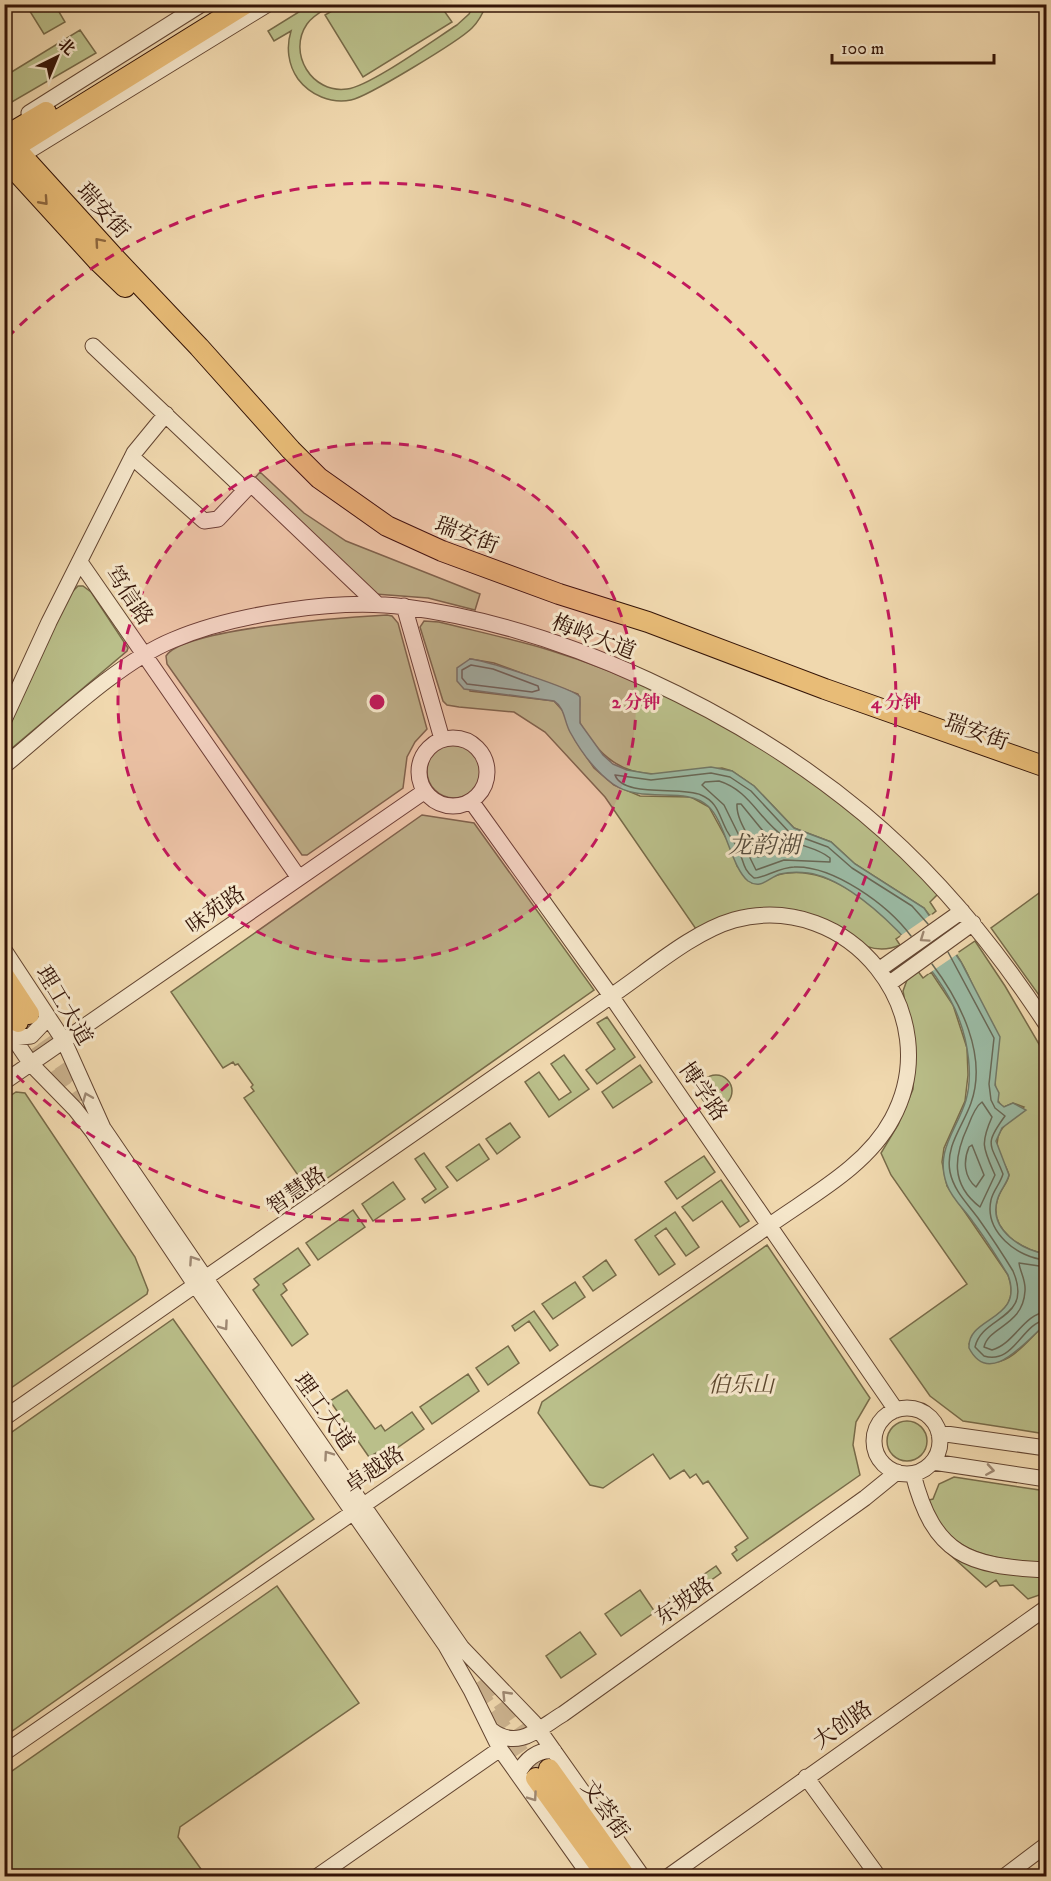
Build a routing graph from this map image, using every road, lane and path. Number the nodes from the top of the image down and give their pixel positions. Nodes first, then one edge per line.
1 (202, 4) edge
2 (222, 4) edge
3 (245, 4) edge
4 (267, 4) edge
5 (122, 75) junction
6 (4, 129) edge
7 (8, 146) edge
8 (93, 346) dead end
9 (166, 414) junction
10 (132, 457) junction
11 (245, 490) junction
12 (80, 562) junction
13 (377, 604) junction
14 (404, 606) junction
15 (143, 654) junction
16 (4, 720) edge
17 (442, 739) junction
18 (4, 766) edge
19 (1047, 767) edge
20 (1047, 777) edge
21 (425, 791) junction
22 (471, 801) junction
23 (299, 878) junction
24 (962, 911) junction
25 (974, 923) junction
26 (4, 950) edge
27 (880, 969) junction
28 (4, 976) edge
29 (890, 983) junction
30 (611, 996) junction
31 (4, 1002) edge
32 (23, 1023) edge
33 (1047, 1024) edge
34 (64, 1041) junction
35 (31, 1064) junction
36 (4, 1082) edge
37 (770, 1226) junction
38 (201, 1282) junction
39 (896, 1410) junction
40 (4, 1418) edge
41 (939, 1432) junction
42 (1047, 1448) edge
43 (933, 1462) junction
44 (893, 1471) junction
45 (912, 1474) junction
46 (1047, 1479) edge
47 (358, 1507) junction
48 (1047, 1570) edge
49 (1044, 1609) edge
50 (536, 1726) junction
51 (491, 1730) junction
52 (500, 1749) junction
53 (4, 1753) edge
54 (539, 1768) junction
55 (806, 1777) junction
56 (1047, 1845) edge
57 (678, 1874) edge
58 (318, 1876) edge
59 (590, 1876) edge
60 (607, 1876) edge
61 (625, 1876) edge
62 (642, 1876) edge
63 (878, 1876) edge
64 (1005, 1876) edge

1 - 6 street
2 - 5 main road
3 - 5 main road
4 - 7 street
5 - 7 main road
19 -> 7 main road, 瑞安街
7 -> 20 main road, 瑞安街
8 - 9 street
9 - 10 street
9 - 11 street
10 - 11 street
10 - 12 street
11 - 13 street
12 - 15 street, 笃信路
12 - 16 street
13 - 14 street, 梅岭大道
13 - 15 street, 梅岭大道
14 - 17 street
14 - 24 street, 梅岭大道
15 - 18 street, 梅岭大道
15 - 23 street, 笃信路
17 - 21 street
17 - 22 street
21 - 22 street
21 - 23 street, 味苑路
22 - 30 street, 博学路
23 - 34 street, 味苑路
24 - 25 street, 梅岭大道
24 -> 27 street
25 - 29 street
25 - 33 street, 梅岭大道
26 - 32 street, 理工大道
27 - 29 street, 卓越路
27 - 30 street, 智慧路
28 - 32 main road
29 - 37 street, 卓越路
30 - 37 street, 博学路
30 - 38 street, 智慧路
31 - 32 main road
32 - 34 street, 理工大道
32 - 35 street, 理工大道
34 - 35 street, 味苑路
38 -> 34 street, 理工大道
35 - 36 street, 味苑路
35 - 38 street, 理工大道
37 - 39 street, 博学路
37 - 47 street, 卓越路
38 - 40 street, 智慧路
38 - 47 street, 理工大道
39 - 41 street
39 - 44 street
41 - 42 street
41 - 43 street
43 - 45 street
43 -> 46 street
44 - 45 street
44 - 50 street, 东坡路
45 - 48 street
50 -> 47 street, 理工大道
47 - 51 street, 理工大道
47 - 53 street, 卓越路
49 - 55 street, 大创路
50 - 51 street, 东坡路
50 - 54 street, 理工大道
51 - 52 street, 理工大道
52 - 54 street, 理工大道
52 - 58 street
54 -> 59 street, 理工大道
54 - 60 main road, 文荟街
54 - 61 main road, 文荟街
54 - 62 street, 理工大道
55 - 57 street, 大创路
55 - 63 street
56 - 64 street

